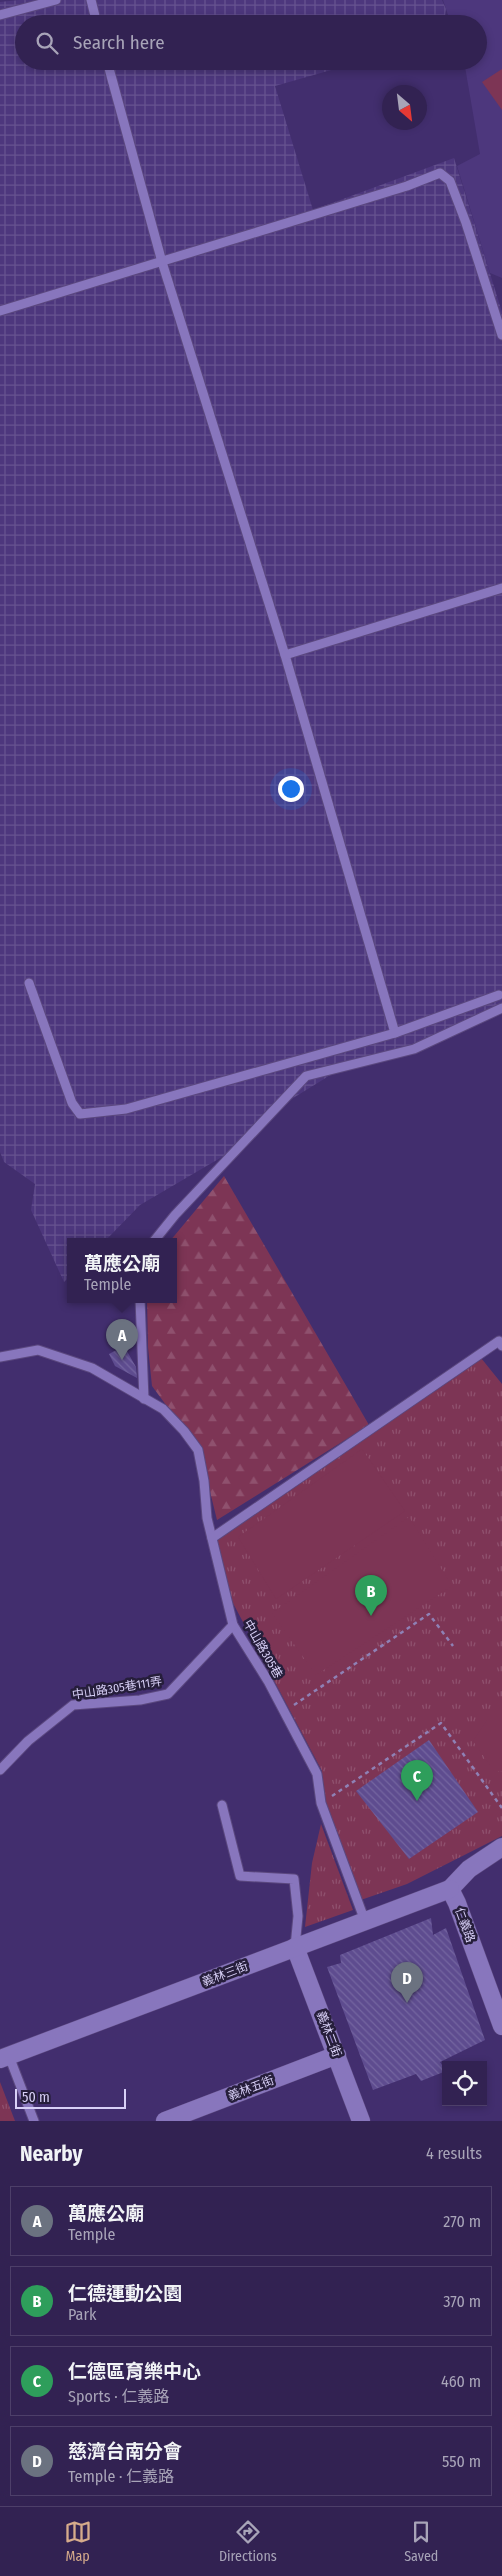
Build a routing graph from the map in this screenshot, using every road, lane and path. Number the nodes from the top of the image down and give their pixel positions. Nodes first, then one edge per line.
1 (56, 0) edge
2 (91, 0) edge
3 (0, 15) edge
4 (95, 15) edge
5 (109, 70) edge
6 (162, 262) junction
7 (0, 311) edge
8 (502, 335) edge
9 (502, 588) edge
10 (285, 655) junction
11 (29, 983) dead end
12 (499, 995) dead end
13 (502, 1008) edge
14 (395, 1033) junction
15 (156, 1238) edge
16 (140, 1303) edge
17 (502, 1346) edge
18 (0, 1357) edge
19 (144, 1399) junction
20 (212, 1538) junction
21 (233, 1625) junction
22 (453, 1646) dead end
23 (282, 1713) junction
24 (0, 1770) edge
25 (321, 1803) junction
26 (222, 1805) dead end
27 (502, 1808) edge
28 (502, 1847) edge
29 (450, 1889) junction
30 (366, 1921) junction
31 (296, 1947) junction
32 (502, 2026) edge
33 (337, 2055) junction
34 (4, 2057) edge
35 (34, 2121) edge
36 (165, 2121) edge
37 (361, 2121) edge

1 - 3 lane
2 - 4 lane
5 - 6 lane
6 - 7 lane
6 - 8 lane
6 - 10 lane
9 - 10 lane
10 - 14 lane
11 - 14 lane
12 - 14 lane
13 - 15 lane
16 - 19 lane
17 - 20 lane
18 - 19 lane, 中山路305巷
19 - 20 lane, 中山路305巷
20 - 21 lane, 中山路305巷
21 - 23 lane, 中山路305巷
21 - 24 lane, 中山路305巷111弄
22 - 23 path
23 - 25 lane, 中山路305巷
25 - 27 path
25 - 30 lane, 中山路305巷
26 - 31 lane
28 - 29 street
29 - 30 street, 義林三街
29 - 32 street, 仁義路
30 - 31 street, 義林三街
31 - 33 street, 義林二街
31 - 34 street, 義林三街
33 - 36 street, 義林五街
33 - 37 street, 義林二街
34 - 35 lane

